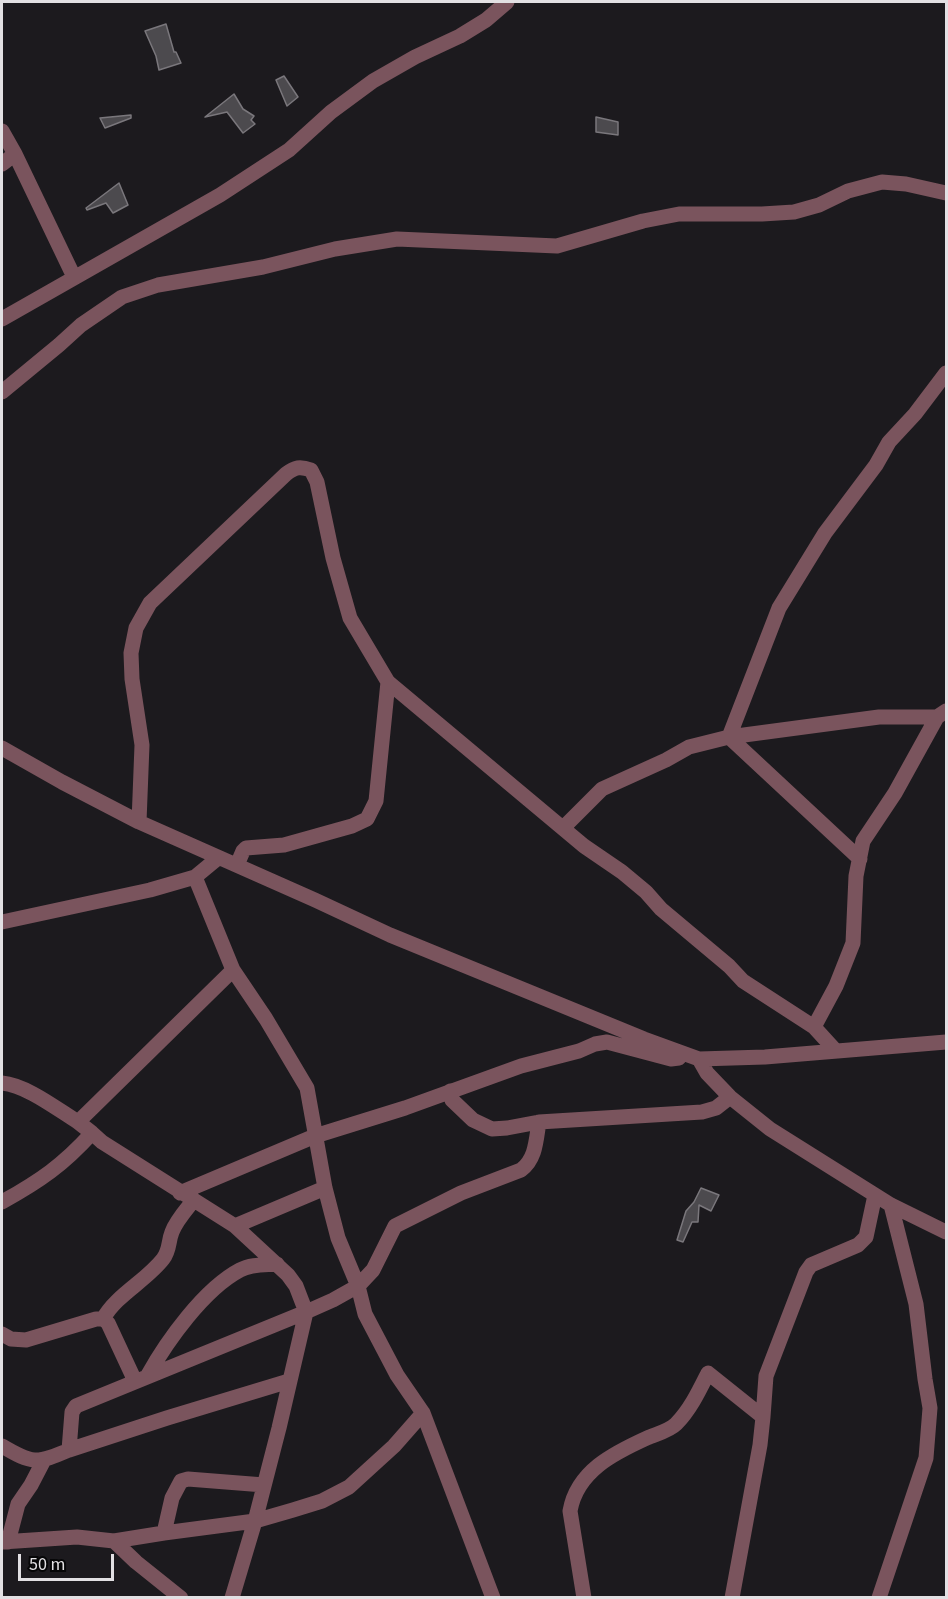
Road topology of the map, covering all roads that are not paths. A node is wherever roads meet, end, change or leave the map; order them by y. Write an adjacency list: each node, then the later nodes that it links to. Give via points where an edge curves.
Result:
1 (507, 2): 6 (street, via 460,36 373,81 265,167)
2 (2, 131): 3 (street)
3 (15, 154): 4 (street); 6 (street)
4 (2, 164)
5 (946, 193): 9 (street, via 882,182 794,212 679,214 643,220 556,246 398,239 158,285 122,297 81,325)
6 (74, 278): 7 (street)
7 (2, 319)
8 (946, 373): 12 (street, via 889,442 825,533 779,608)
9 (2, 392)
10 (388, 682): 14 (street, via 350,618 314,476 302,466 293,468 150,603 136,627 131,652 142,745); 15 (street); 18 (street, via 376,801 367,819 284,845 246,848)
11 (942, 714): 12 (street, via 879,717); 17 (street, via 863,842)
12 (729, 737): 15 (street, via 689,747 602,789); 17 (street)
13 (2, 748): 14 (street)
14 (139, 822): 16 (street)
15 (563, 828): 22 (street, via 622,872 742,981)
16 (218, 858): 18 (street); 19 (street)
17 (860, 859): 22 (street, via 853,943)
18 (237, 865): 25 (street, via 390,935)
19 (195, 877): 20 (street); 21 (street)
20 (2, 922)
21 (233, 970): 29 (street); 32 (street, via 307,1088)
22 (814, 1027): 24 (street)
23 (946, 1042): 24 (street)
24 (835, 1050): 25 (street, via 765,1057)
25 (694, 1058): 27 (street, via 671,1059 607,1042); 28 (street)
26 (2, 1083): 29 (street, via 24,1089)
27 (450, 1091): 30 (street, via 452,1100 473,1120 492,1129); 32 (street)
28 (730, 1097): 30 (street, via 716,1108 702,1112); 34 (street, via 770,1129)
29 (78, 1122): 31 (street)
30 (539, 1122): 41 (street, via 529,1165 436,1204 395,1226 374,1270)
31 (92, 1132): 35 (street); 36 (street, via 66,1161)
32 (315, 1136): 33 (street); 35 (street)
33 (325, 1188): 38 (street); 41 (street, via 338,1238)
34 (875, 1195): 37 (street); 50 (street, via 866,1237 806,1272 766,1376)
35 (187, 1197): 38 (street); 43 (street, via 171,1233 169,1250 142,1281 116,1301)
36 (2, 1202)
37 (891, 1205): 39 (street); 47 (street, via 916,1304)
38 (235, 1226): 40 (street)
39 (946, 1232)
40 (277, 1264): 42 (street, via 296,1286); 45 (street, via 240,1270 214,1289)
41 (358, 1286): 42 (street); 49 (street, via 365,1314 397,1375)
42 (306, 1312): 45 (street); 46 (street)
43 (103, 1319): 44 (street, via 26,1340); 45 (street)
44 (2, 1334)
45 (141, 1378): 52 (street, via 76,1406 72,1412)
46 (289, 1381): 52 (street); 54 (street)
47 (930, 1408): 48 (street); 64 (street, via 926,1458)
48 (946, 1411)
49 (423, 1413): 55 (street, via 394,1446 348,1487 322,1501); 61 (street)
50 (763, 1417): 62 (street, via 708,1373 675,1426 590,1471 577,1488 570,1511); 63 (street)
51 (2, 1446): 53 (street, via 21,1458)
52 (69, 1450): 53 (street)
53 (44, 1460): 58 (street, via 18,1504)
54 (264, 1485): 55 (street); 56 (street, via 181,1481 172,1498)
55 (255, 1521): 56 (street); 60 (street)
56 (164, 1533): 57 (street)
57 (114, 1541): 58 (street, via 77,1538); 59 (street)
58 (4, 1542)
59 (181, 1598)
60 (232, 1598)
61 (493, 1598)
62 (584, 1598)
63 (732, 1598)
64 (879, 1598)

